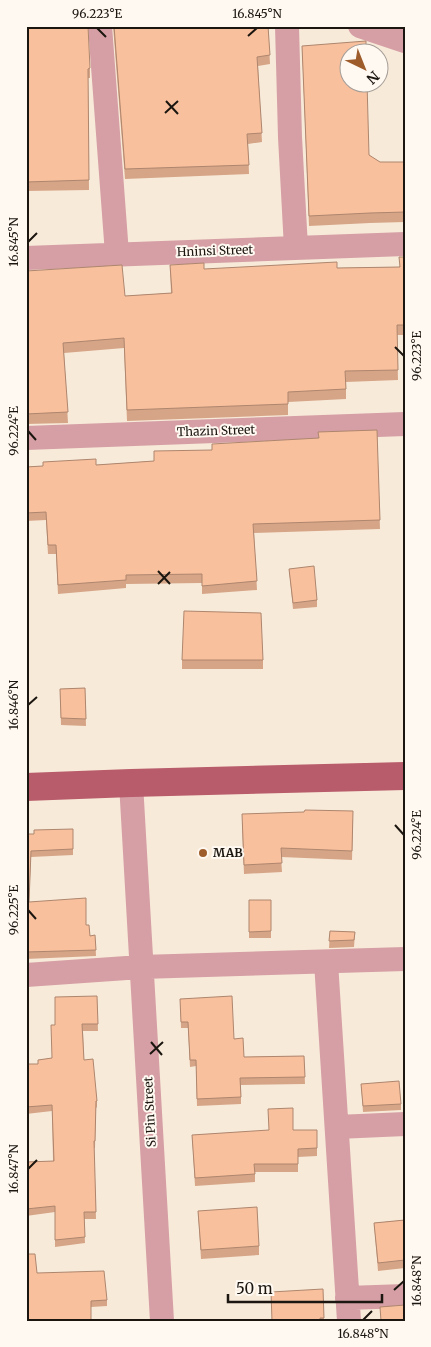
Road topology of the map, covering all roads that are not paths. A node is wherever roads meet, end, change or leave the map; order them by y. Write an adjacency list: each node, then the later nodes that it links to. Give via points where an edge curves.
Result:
1 (100, 26): 7 (street)
2 (287, 26): 6 (street)
3 (360, 26): 4 (street)
4 (405, 41)
5 (405, 244): 6 (street, Hninsi Street)
6 (296, 248): 7 (street, Hninsi Street)
7 (116, 254): 8 (street, Hninsi Street)
8 (26, 258)
9 (405, 424): 10 (street, Thazin Street)
10 (26, 438)
11 (405, 776): 12 (main road)
12 (131, 783): 13 (main road); 16 (street, Si Pin Street)
13 (26, 788)
14 (405, 959): 15 (street)
15 (326, 962): 16 (street); 19 (street)
16 (141, 967): 17 (street); 22 (street, Si Pin Street)
17 (26, 975)
18 (405, 1124): 19 (street)
19 (336, 1126): 21 (street)
20 (405, 1296): 21 (street)
21 (348, 1309)
22 (162, 1321)

